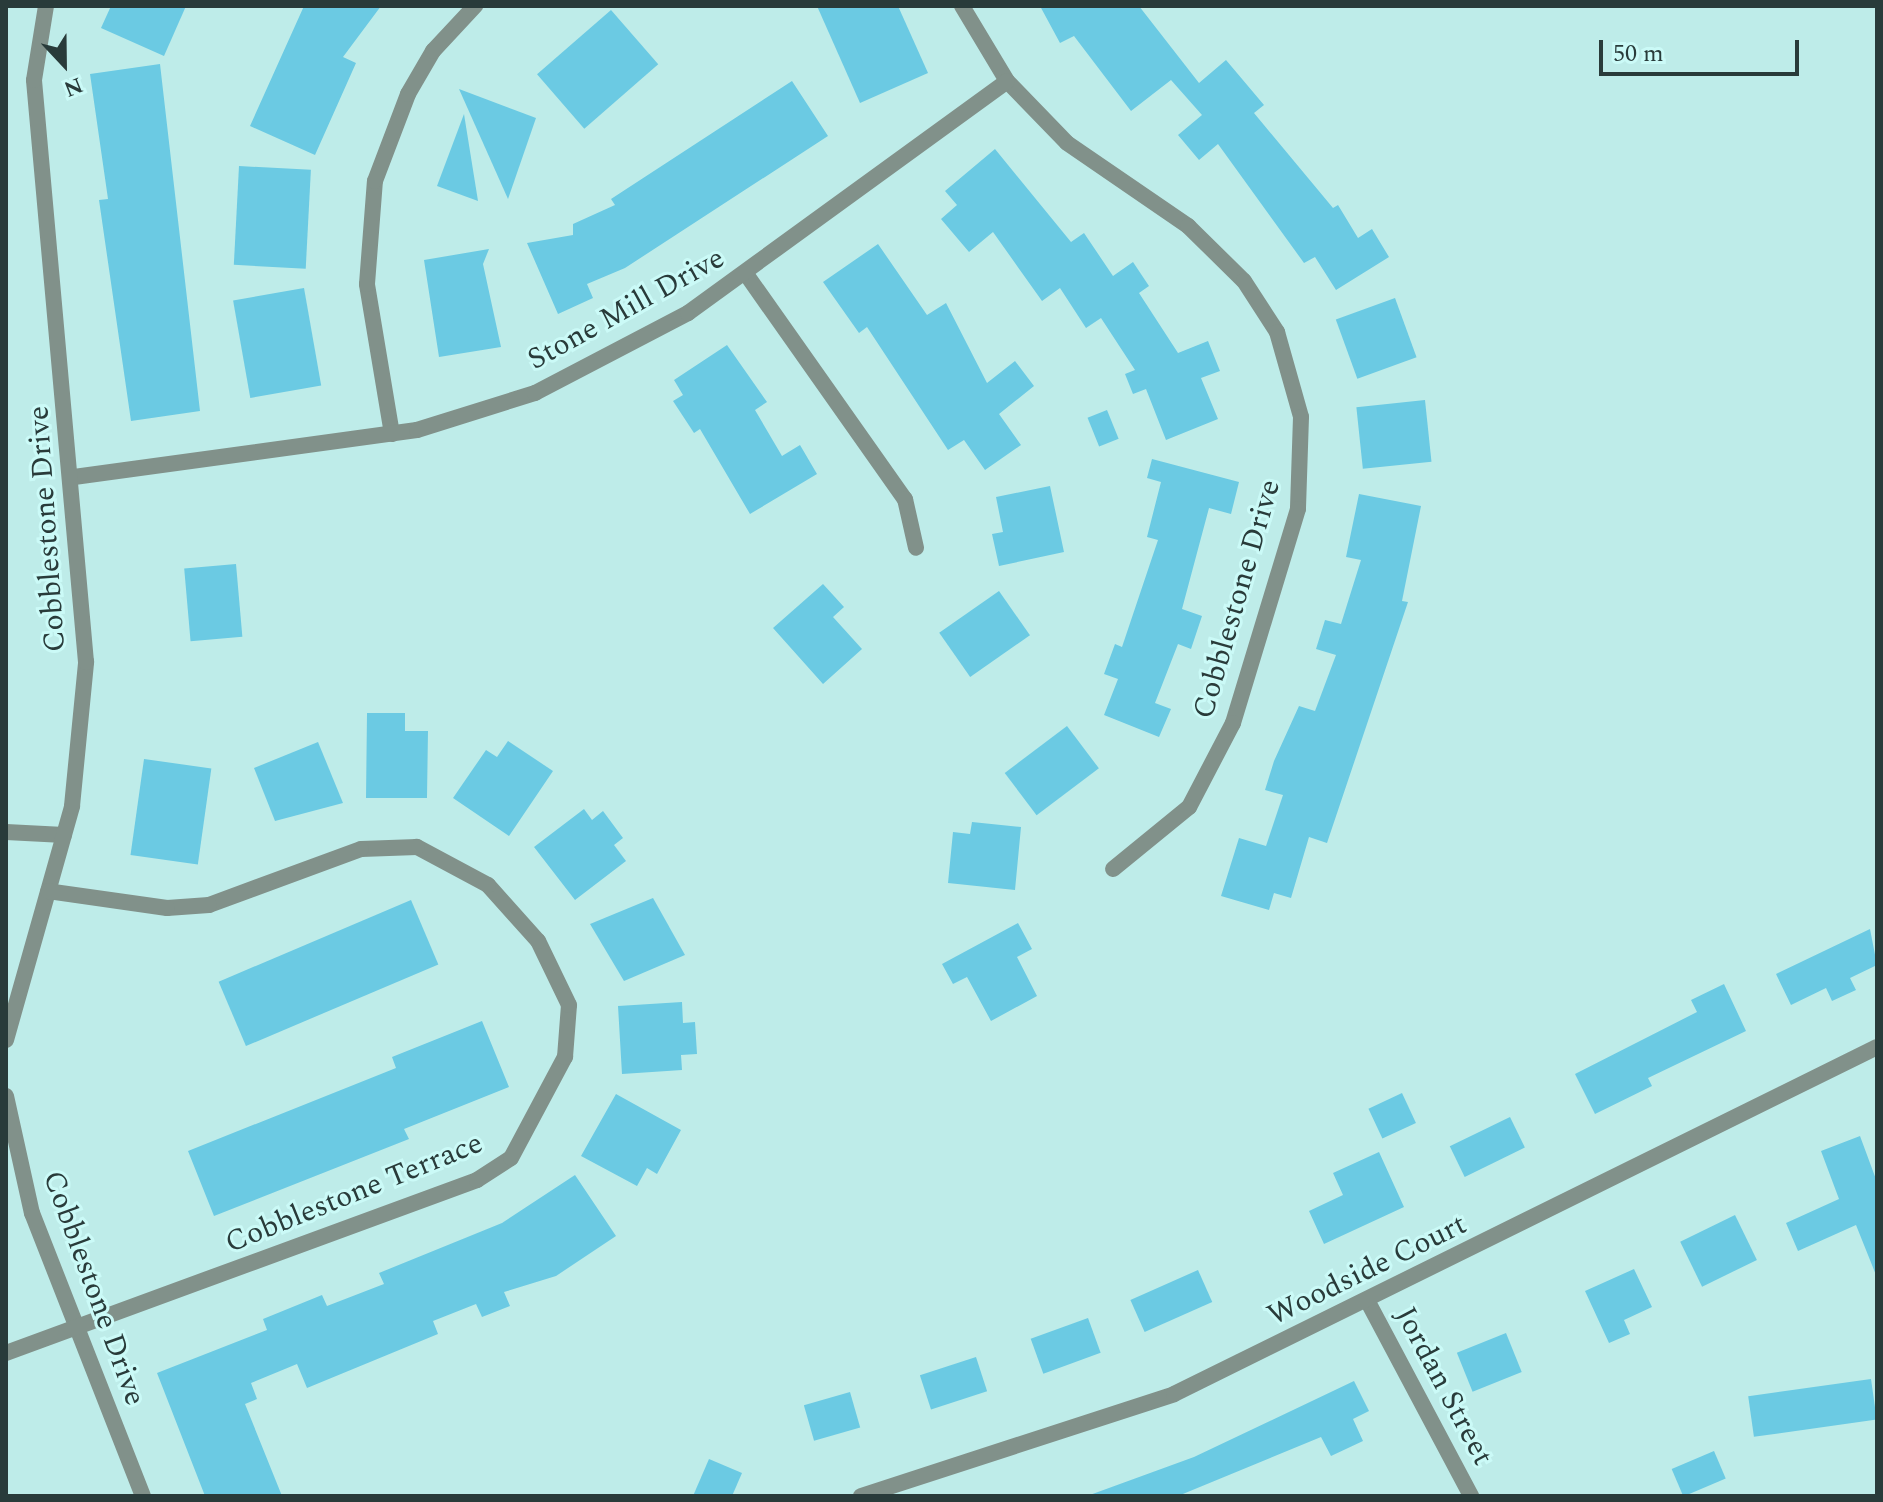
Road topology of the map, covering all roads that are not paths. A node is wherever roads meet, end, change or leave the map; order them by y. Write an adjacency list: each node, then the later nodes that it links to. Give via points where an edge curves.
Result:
1 (46, 6): 7 (street, Cobblestone Drive, via 34,80)
2 (475, 6): 6 (street, via 420,72 375,181 367,284)
3 (962, 6): 4 (street, Cobblestone Drive)
4 (1007, 81): 5 (street, Stone Mill Drive); 11 (street, Cobblestone Drive, via 1067,143 1188,226 1244,281 1277,332 1301,417 1298,509 1233,723 1189,807)
5 (746, 274): 6 (street, Stone Mill Drive, via 535,393); 8 (street, via 905,499)
6 (392, 434): 7 (street, Stone Mill Drive)
7 (74, 477): 10 (street, Cobblestone Drive, via 86,662)
8 (916, 548)
9 (6, 832): 10 (street)
10 (64, 835): 12 (street, Cobblestone Drive)
11 (1113, 869)
12 (48, 891): 13 (street, Cobblestone Drive); 17 (street, Cobblestone Terrace, via 167,908 209,905 361,849 417,847 488,885 538,941 569,1005 552,1092 511,1158 477,1180)
13 (7, 1031)
14 (1877, 1047): 16 (street, Woodside Court)
15 (6, 1096): 17 (street, Cobblestone Drive, via 22,1181)
16 (1368, 1302): 20 (street, Woodside Court, via 1110,1419); 21 (street, Jordan Street)
17 (77, 1331): 18 (street, Cobblestone Terrace); 19 (street, Cobblestone Drive)
18 (6, 1353)
19 (143, 1496)
20 (861, 1496)
21 (1471, 1496)

